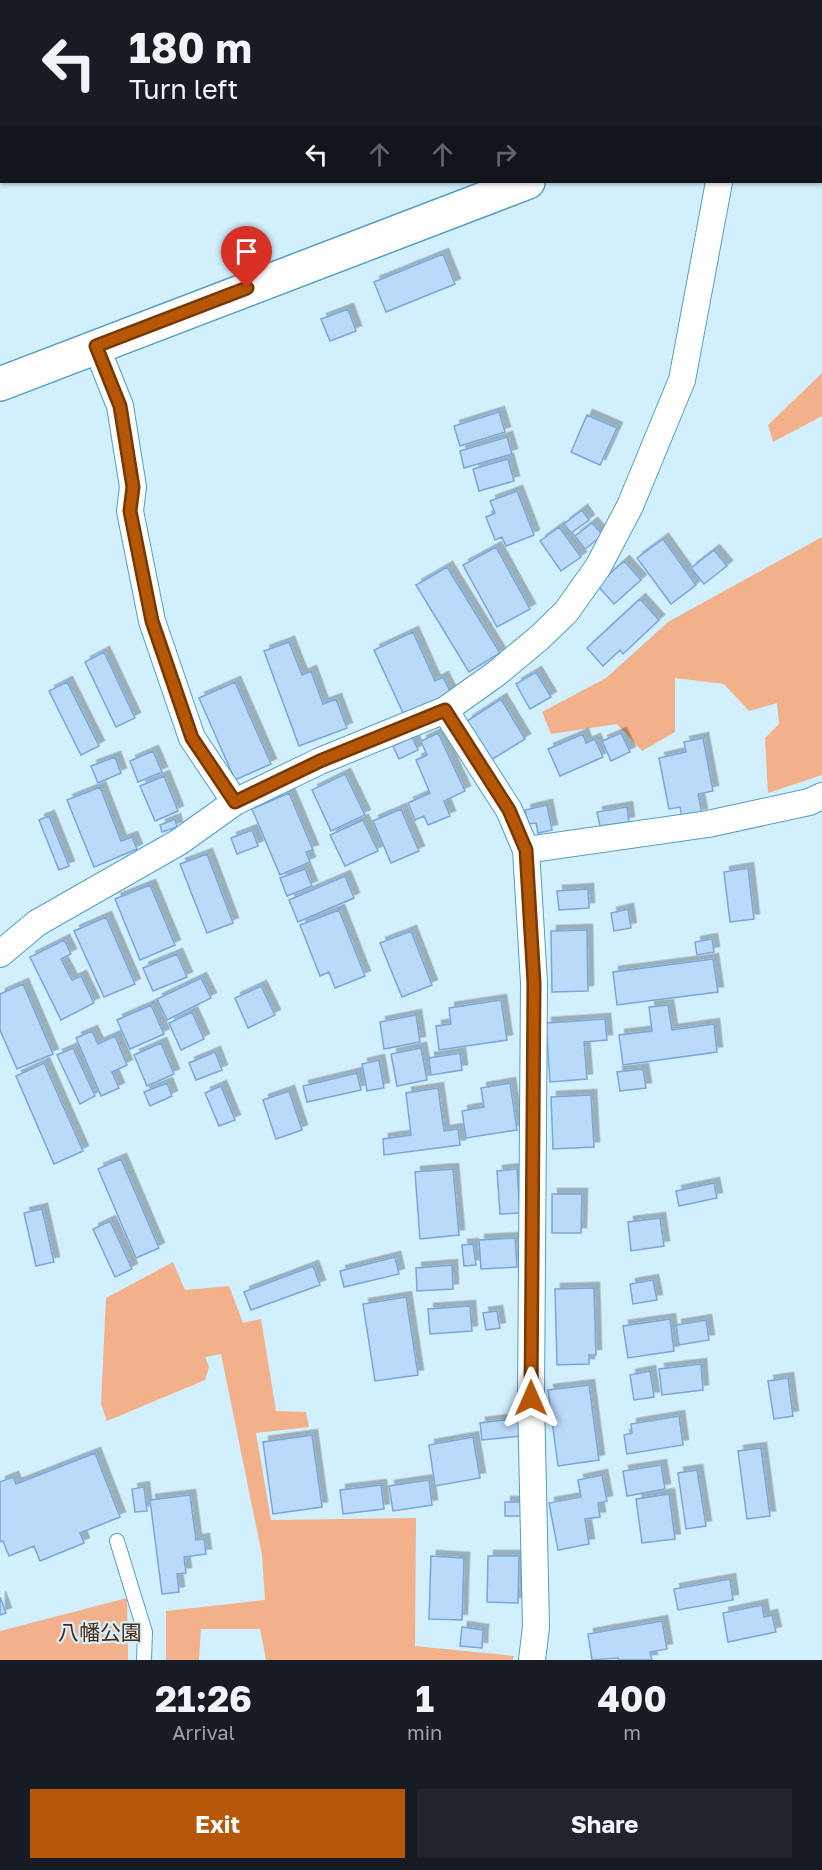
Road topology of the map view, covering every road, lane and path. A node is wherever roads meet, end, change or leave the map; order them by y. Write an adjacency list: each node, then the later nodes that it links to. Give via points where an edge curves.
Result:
1 (525, 183): 3 (street)
2 (719, 183): 5 (street, via 682,380 630,506 598,567 566,612 522,652)
3 (96, 346): 4 (street); 7 (street, via 120,406 133,487 130,511 152,621 192,738)
4 (0, 384)
5 (445, 710): 7 (street, via 320,761); 8 (street, via 509,810)
6 (822, 796): 8 (street, via 708,824)
7 (235, 802): 9 (street, via 179,842 37,923)
8 (526, 850): 12 (street, via 534,983 531,1398 536,1627)
9 (0, 954)
10 (117, 1541): 11 (lane, via 145,1632)
11 (144, 1660)
12 (532, 1660)

